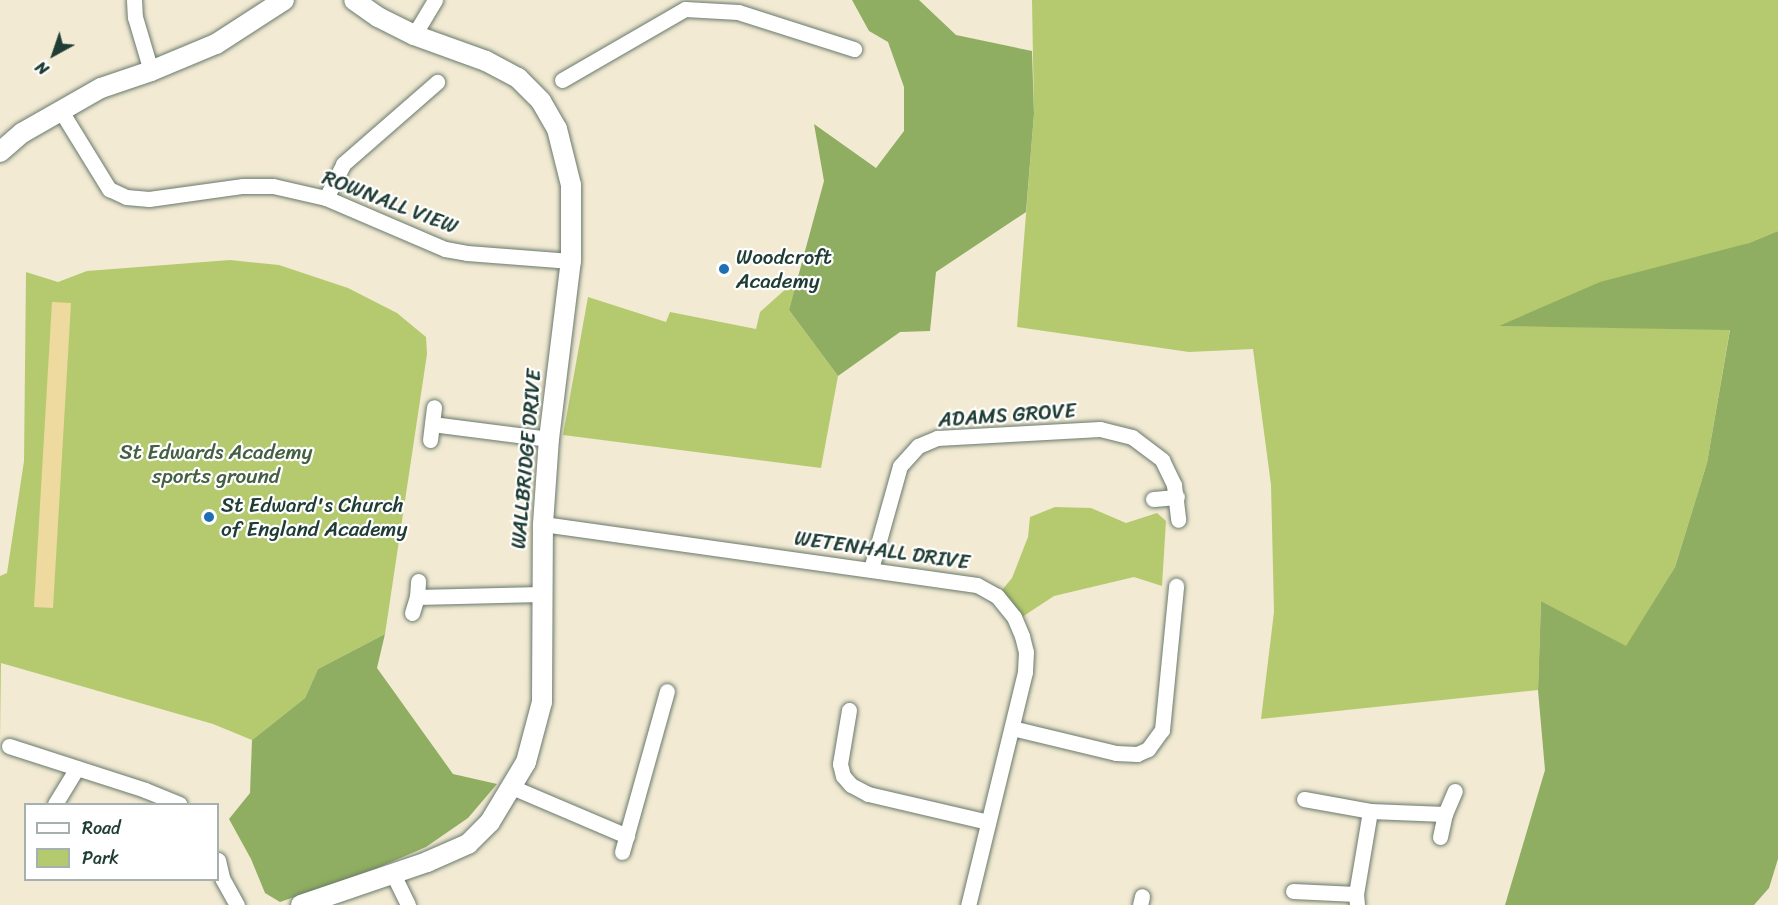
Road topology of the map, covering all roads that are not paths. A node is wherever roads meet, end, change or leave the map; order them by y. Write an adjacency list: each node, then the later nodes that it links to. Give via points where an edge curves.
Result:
1 (134, 0): 8 (street)
2 (284, 0): 8 (street, via 216,44)
3 (354, 0): 6 (street, WALLBRIDGE DRIVE)
4 (435, 0): 6 (street)
5 (683, 5): 7 (street, via 738,12); 9 (street)
6 (414, 35): 14 (street, WALLBRIDGE DRIVE, via 486,61 518,78 541,101 557,129 571,185)
7 (854, 49)
8 (151, 71): 11 (street, via 101,88)
9 (562, 80)
10 (438, 82): 13 (street, via 343,165)
11 (61, 111): 12 (street); 13 (street, ROWNALL VIEW, via 109,189 126,197 149,199 243,186 273,186)
12 (1, 147)
13 (326, 198): 14 (street, ROWNALL VIEW, via 445,249)
14 (571, 261): 17 (street, WALLBRIDGE DRIVE)
15 (434, 407): 16 (street)
16 (432, 424): 17 (street); 18 (street)
17 (549, 439): 22 (street, WALLBRIDGE DRIVE)
18 (430, 440)
19 (1177, 497): 20 (street); 21 (street, ADAMS GROVE); 23 (street, ADAMS GROVE, via 1162,460 1144,444 1117,432 1100,429 937,438 918,446 900,466)
20 (1153, 499)
21 (1178, 520)
22 (543, 524): 23 (street, WETENHALL DRIVE); 26 (street, WALLBRIDGE DRIVE)
23 (871, 569): 31 (street, WETENHALL DRIVE, via 977,585 1005,604 1014,617 1026,652)
24 (418, 581): 27 (street)
25 (1176, 586): 31 (street, via 1162,730 1148,749 1137,754 1116,753)
26 (541, 594): 27 (street); 34 (street, WALLBRIDGE DRIVE, via 542,702 526,762)
27 (417, 597): 28 (street)
28 (412, 613)
29 (667, 691): 42 (street)
30 (849, 710): 41 (street, via 840,764 851,785 868,794)
31 (1012, 728): 41 (street, WETENHALL DRIVE)
32 (9, 746): 33 (street)
33 (77, 768): 37 (street); 38 (street)
34 (512, 787): 42 (street); 46 (street, WALLBRIDGE DRIVE, via 490,822 468,844)
35 (1455, 791): 40 (street)
36 (1304, 799): 39 (street)
37 (56, 803)
38 (177, 803)
39 (1370, 811): 40 (street); 48 (street)
40 (1445, 814): 43 (street)
41 (988, 822): 52 (street, WETENHALL DRIVE)
42 (627, 836): 44 (street)
43 (1440, 837)
44 (622, 852)
45 (219, 864): 49 (street)
46 (393, 874): 50 (street, WALLBRIDGE DRIVE); 51 (street)
47 (1293, 891): 48 (street)
48 (1357, 900)
49 (237, 905)
50 (301, 905)
51 (408, 905)
52 (968, 905)

